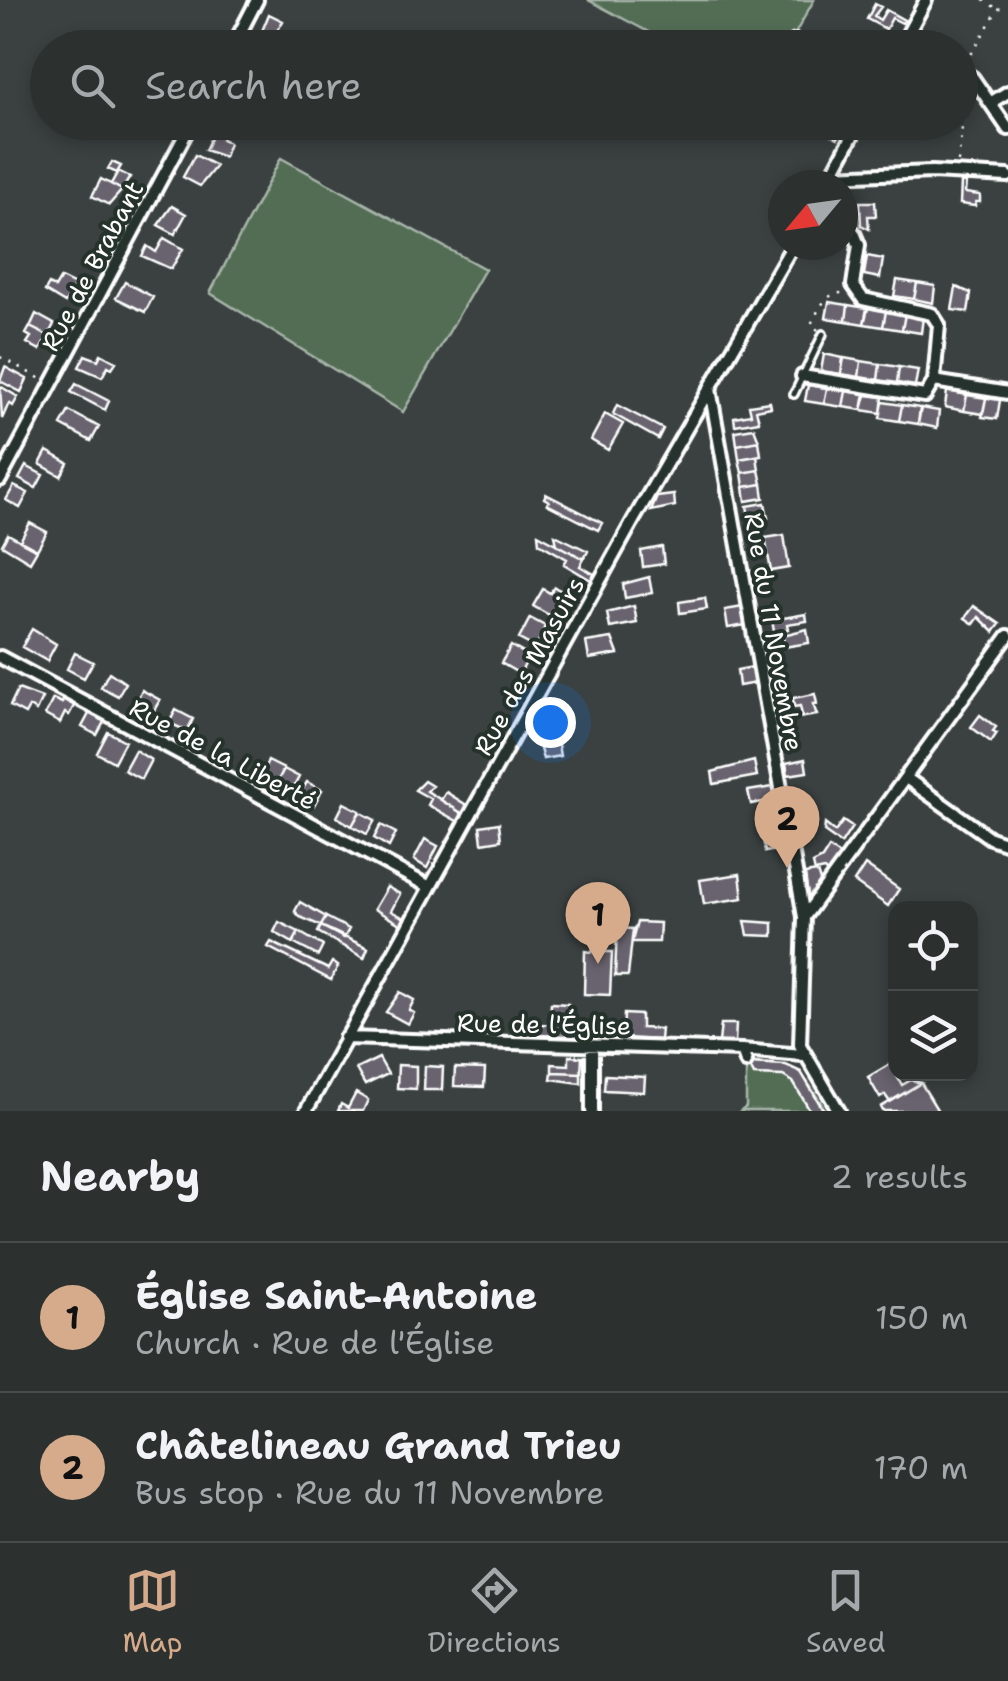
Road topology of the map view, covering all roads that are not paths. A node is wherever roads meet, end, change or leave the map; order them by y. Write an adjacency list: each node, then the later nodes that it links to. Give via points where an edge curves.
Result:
1 (258, 0): 3 (street)
2 (926, 0): 4 (street)
3 (242, 30)
4 (910, 30)
5 (978, 85): 7 (street)
6 (1008, 92): 7 (street)
7 (990, 103): 8 (street)
8 (1006, 121)
9 (182, 140): 22 (street, Rue de Brabant)
10 (850, 140): 11 (street)
11 (834, 170)
12 (1008, 176): 13 (street)
13 (858, 179)
14 (785, 260): 19 (street, Rue des Masuirs)
15 (857, 260): 18 (street, via 853,286 863,299 932,314 940,325)
16 (823, 334): 17 (lane)
17 (802, 376): 18 (street, via 925,396); 21 (lane)
18 (934, 381): 20 (street)
19 (710, 388): 27 (street, Rue des Masuirs); 28 (street, Rue du 11 Novembre)
20 (1008, 393)
21 (794, 394)
22 (0, 480)
23 (1008, 636): 25 (street)
24 (0, 657): 27 (street, Rue de la Liberté)
25 (906, 778): 26 (street); 28 (street)
26 (1008, 844)
27 (428, 886): 29 (street, Rue des Masuirs)
28 (804, 917): 32 (street, Rue du 11 Novembre)
29 (346, 1038): 30 (street, Rue de l'Église); 34 (street, Rue des Masuirs)
30 (592, 1048): 31 (street, Rue de l'Église); 35 (street)
31 (742, 1050): 32 (street, Rue de l'Église); 33 (street)
32 (803, 1056): 36 (street)
33 (746, 1062)
34 (306, 1111)
35 (592, 1111)
36 (839, 1111)

